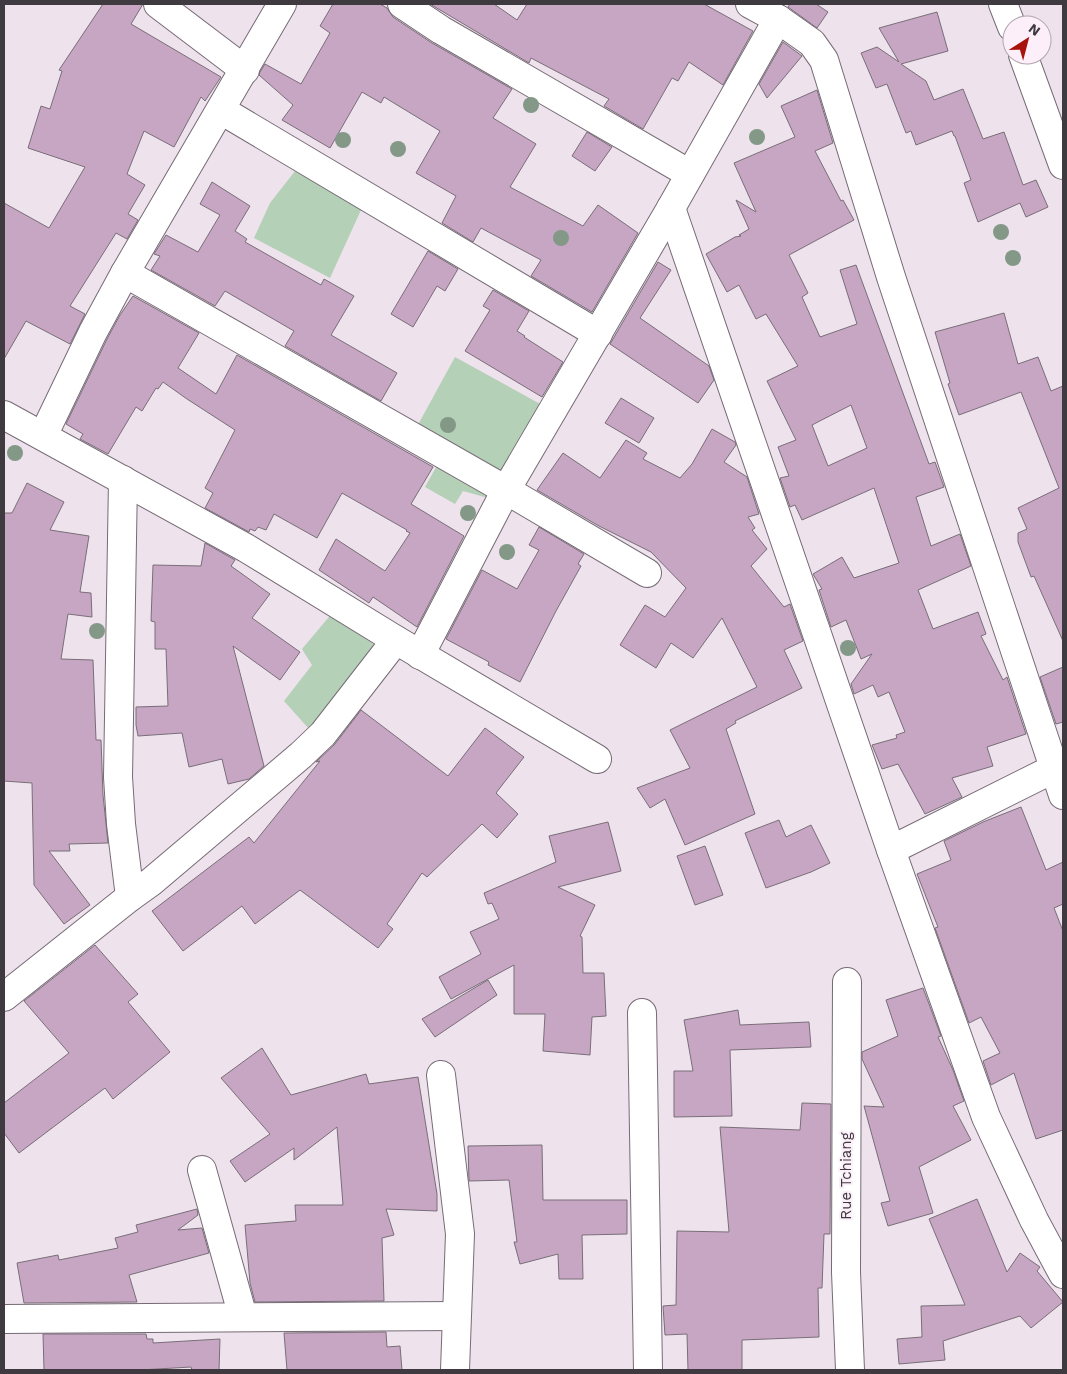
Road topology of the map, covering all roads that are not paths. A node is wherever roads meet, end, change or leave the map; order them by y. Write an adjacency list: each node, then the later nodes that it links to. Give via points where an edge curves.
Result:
1 (158, 4): 7 (street)
2 (282, 4): 7 (street)
3 (402, 4): 10 (street, via 441,30)
4 (750, 4): 5 (street)
5 (778, 19): 10 (street); 22 (street, via 812,43 824,60 891,277)
6 (1026, 65): 9 (street)
7 (245, 70): 8 (street)
8 (221, 110): 12 (street); 13 (street)
9 (1063, 165)
10 (690, 174): 11 (street)
11 (671, 208): 13 (street); 24 (street)
12 (125, 273): 15 (street); 17 (street)
13 (598, 334): 17 (street)
14 (4, 415): 15 (street)
15 (44, 436): 16 (street)
16 (123, 480): 19 (street, via 246,548); 25 (street, via 118,777)
17 (506, 490): 18 (street); 20 (street)
18 (647, 573)
19 (396, 640): 20 (street); 25 (street, via 323,734 243,805)
20 (420, 655): 21 (street)
21 (597, 759)
22 (1059, 766): 23 (street); 24 (street)
23 (1063, 795)
24 (891, 850): 31 (street, via 986,1117)
25 (130, 897): 27 (street)
26 (847, 982): 37 (street, Rue Tchiang, via 846,1272)
27 (4, 997)
28 (642, 1012): 36 (street)
29 (441, 1076): 32 (street, via 460,1234)
30 (202, 1170): 33 (street)
31 (1063, 1274)
32 (456, 1316): 33 (street); 35 (street)
33 (243, 1317): 34 (street)
34 (4, 1319)
35 (455, 1370)
36 (648, 1370)
37 (850, 1370)

